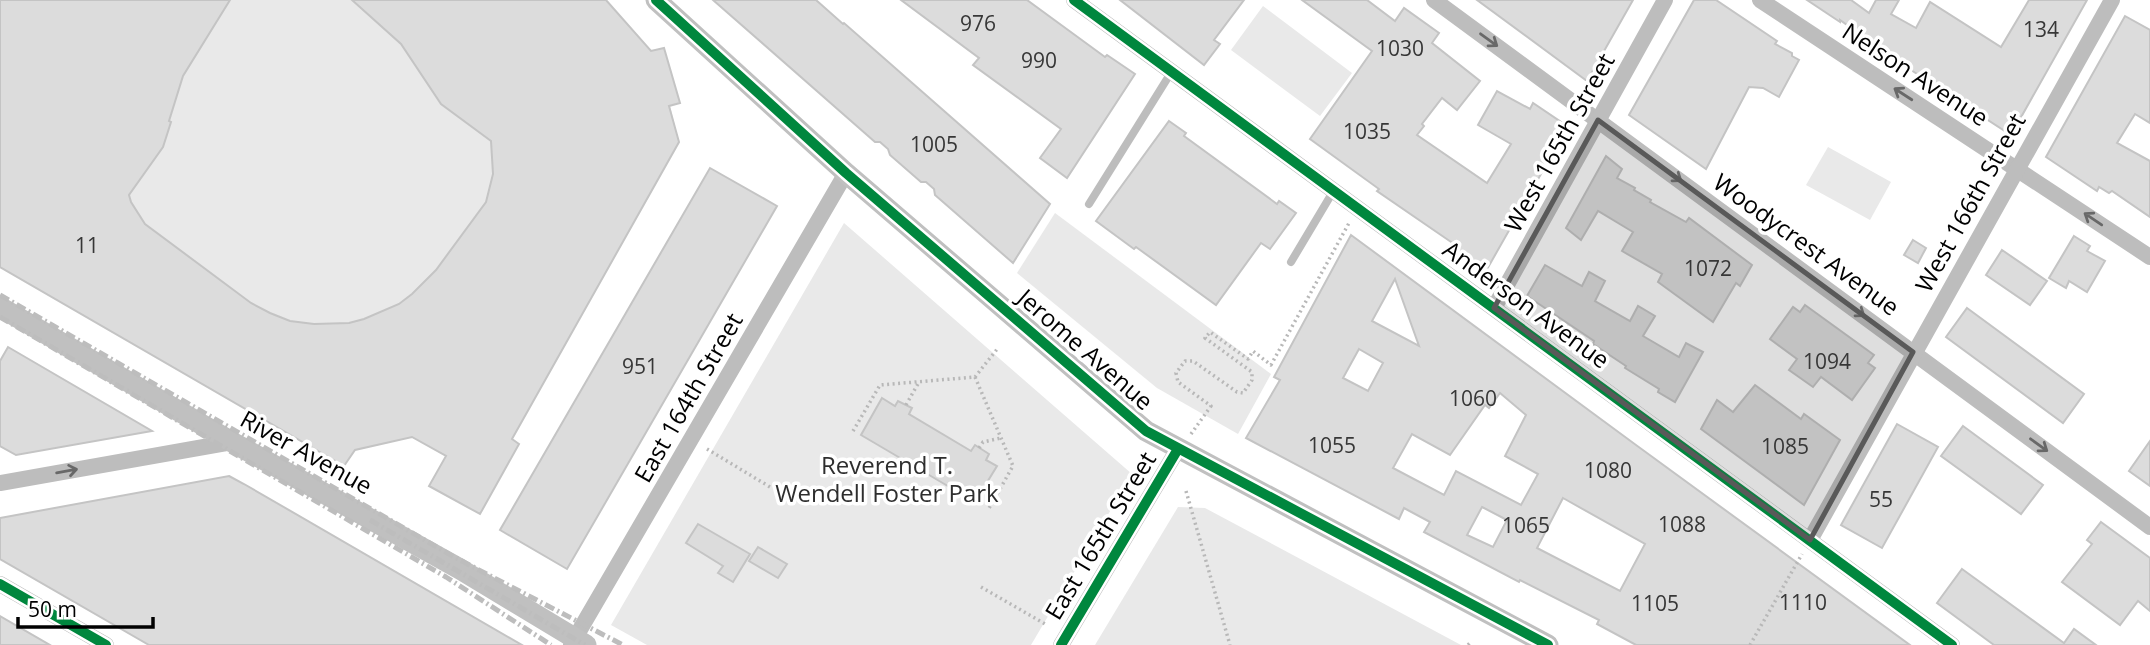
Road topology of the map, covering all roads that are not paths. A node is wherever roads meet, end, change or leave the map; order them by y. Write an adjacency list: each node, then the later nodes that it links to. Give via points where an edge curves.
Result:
1 (656, 0): 10 (main road, Jerome Avenue)
2 (1434, 0): 8 (street, Woodycrest Avenue, one-way to 8)
3 (1665, 0): 8 (street, West 165th Street)
4 (1760, 0): 9 (street, Nelson Avenue, one-way to 4)
5 (2112, 0): 9 (street, West 166th Street)
6 (1079, 1): 7 (street, Anderson Avenue)
7 (1171, 71): 11 (street, Anderson Avenue); 12 (lane)
8 (1598, 120): 16 (street, West 165th Street); 17 (street, Woodycrest Avenue, one-way to 17)
9 (2016, 168): 13 (street, Nelson Avenue, one-way to 9); 17 (street, West 166th Street)
10 (846, 173): 19 (main road, Jerome Avenue, via 1146,431); 24 (street, East 164th Street)
11 (1334, 190): 14 (lane); 16 (street, Anderson Avenue)
12 (1089, 204)
13 (2150, 257)
14 (1291, 262)
15 (0, 307): 18 (main road, River Avenue)
16 (1494, 307): 22 (street, Anderson Avenue)
17 (1913, 352): 21 (street, Woodycrest Avenue, one-way to 21); 22 (street, West 166th Street)
18 (232, 442): 20 (street, one-way to 18); 24 (main road, River Avenue, via 460,569)
19 (1178, 449): 26 (street, East 165th Street); 27 (main road, Jerome Avenue)
20 (0, 483)
21 (2150, 527)
22 (1810, 540): 28 (street, Anderson Avenue)
23 (0, 584): 25 (street)
24 (577, 643)
25 (106, 645)
26 (1061, 645)
27 (1548, 645)
28 (1952, 645)

